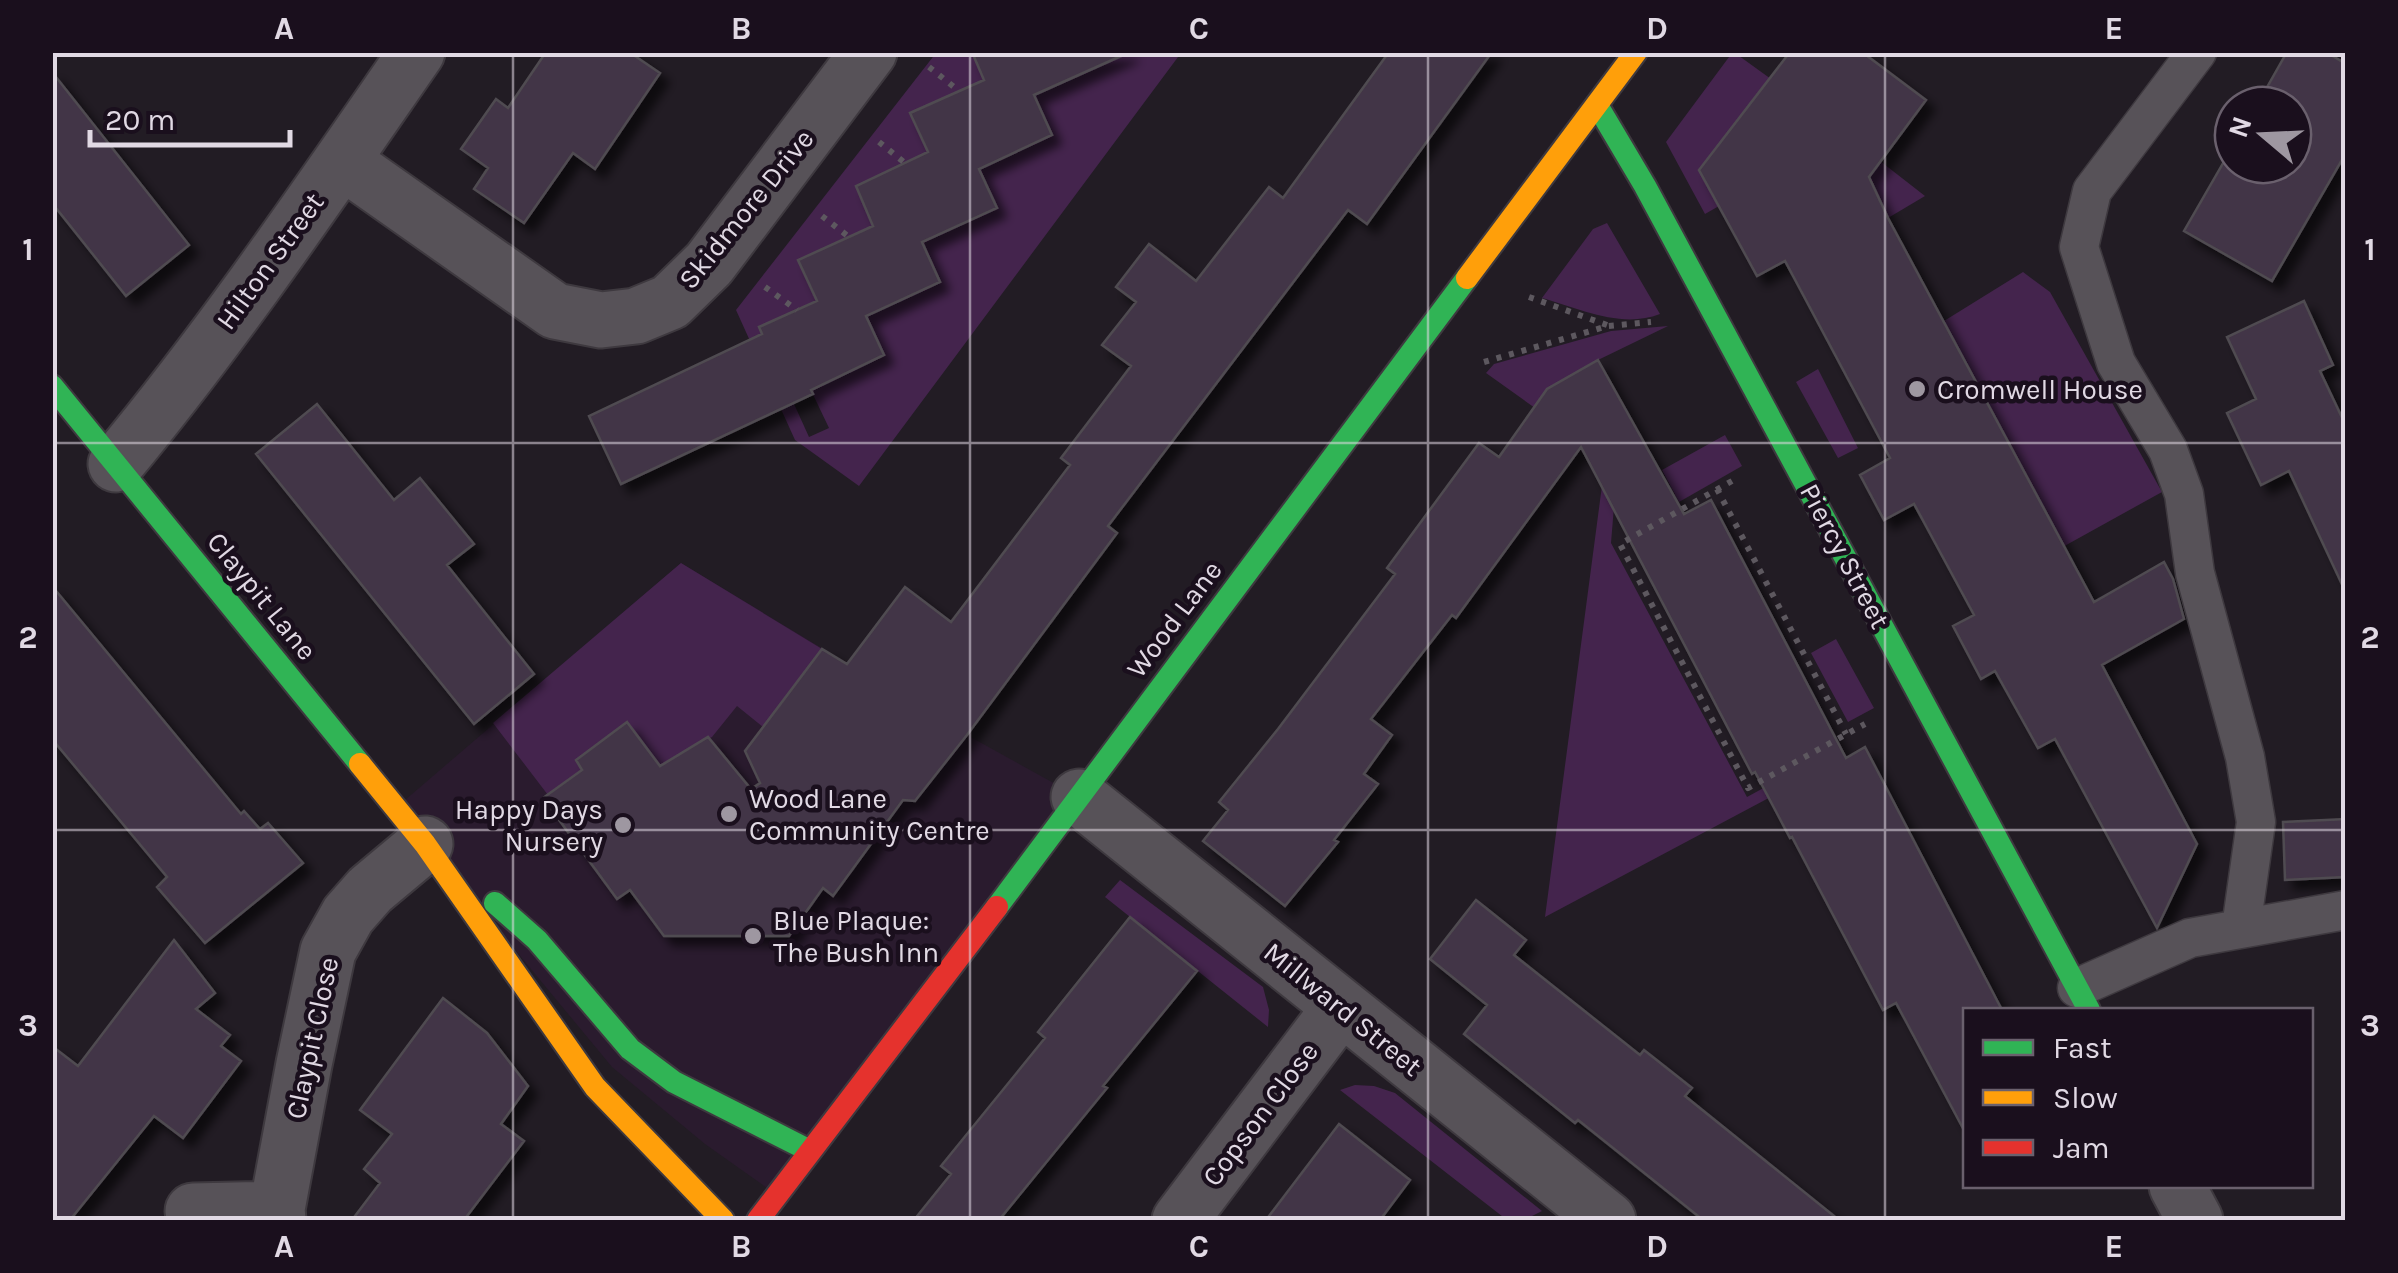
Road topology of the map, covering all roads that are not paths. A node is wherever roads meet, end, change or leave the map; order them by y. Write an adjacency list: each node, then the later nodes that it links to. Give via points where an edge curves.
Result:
1 (416, 52): 6 (street, Hilton Street)
2 (869, 52): 6 (street, Skidmore Drive, via 709,264 670,302 636,316 601,320 554,311)
3 (1636, 52): 5 (street, Wood Lane)
4 (2197, 52): 12 (lane, via 2092,191 2079,247 2116,364 2168,450 2184,494 2195,574 2256,822)
5 (1596, 105): 9 (street, Wood Lane); 13 (street, Piercy Street, via 1646,186)
6 (342, 161): 8 (street, Hilton Street)
7 (52, 386): 8 (street, Claypit Lane)
8 (116, 464): 10 (street, Claypit Lane)
9 (1078, 797): 14 (street, Millward Street); 15 (street, Wood Lane)
10 (425, 844): 15 (street, Claypit Lane, via 537,940 630,1048 674,1082); 18 (street, Claypit Close, via 370,890 328,950); 19 (street, Claypit Lane, via 595,1087)
11 (2346, 910): 12 (lane)
12 (2240, 928): 13 (lane, via 2190,938)
13 (2083, 999)
14 (1341, 1007): 21 (street, Copson Close); 22 (street, Millward Street)
15 (810, 1151): 20 (street, Wood Lane)
16 (2178, 1188): 23 (street)
17 (192, 1211): 18 (street, Claypit Close)
18 (278, 1215)
19 (723, 1220)
20 (758, 1220)
21 (1180, 1220)
22 (1608, 1220)
23 (2195, 1220)

